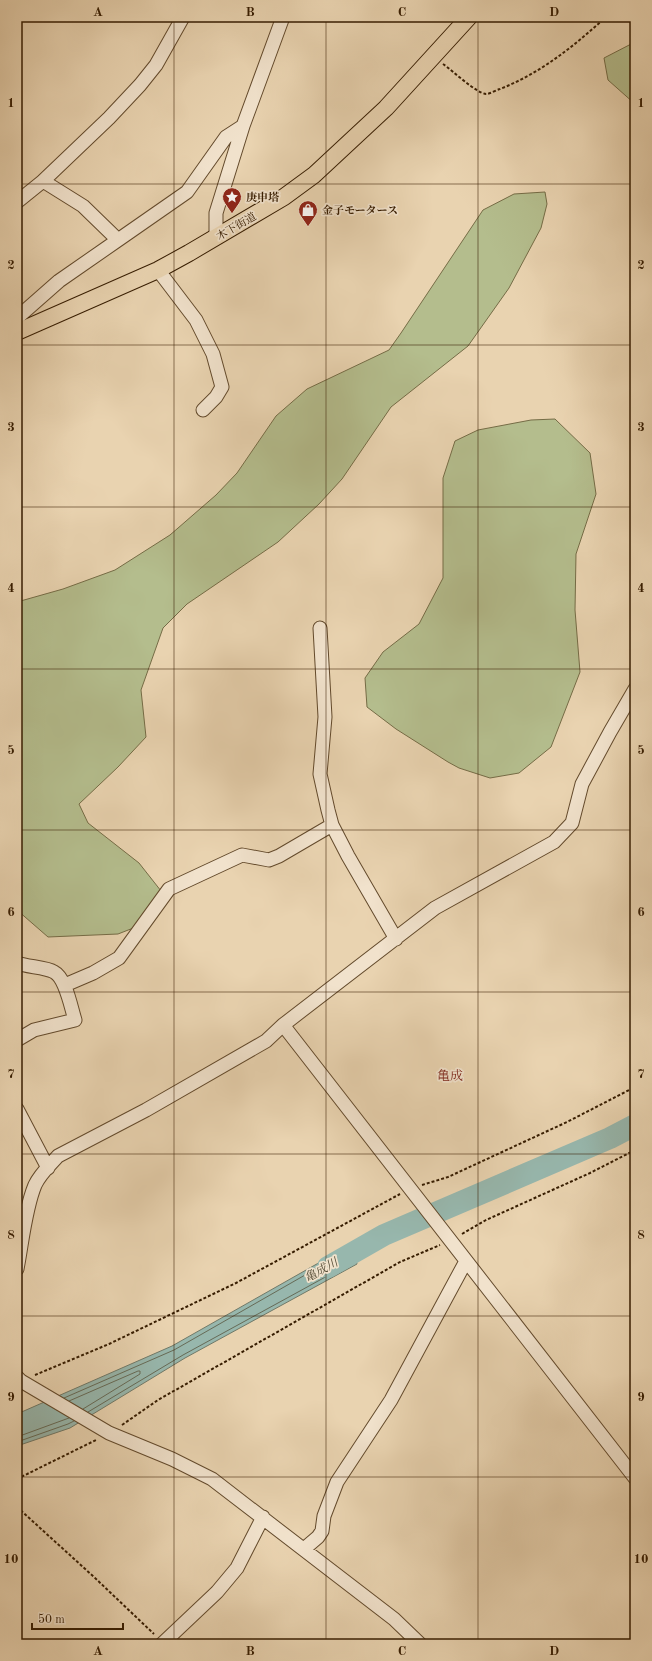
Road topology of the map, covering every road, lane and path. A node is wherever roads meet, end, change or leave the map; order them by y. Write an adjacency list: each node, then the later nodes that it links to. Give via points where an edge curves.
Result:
1 (183, 17): 7 (street, via 156,65 140,85)
2 (283, 17): 6 (street)
3 (469, 17): 5 (main road, 木下街道)
4 (606, 17): 5 (path, via 566,51 520,81 487,94 476,91)
5 (433, 57): 9 (main road, 木下街道, via 386,108 314,175 284,197)
6 (243, 126): 9 (street, via 216,213); 10 (street, via 226,137 187,192)
7 (43, 181): 8 (street); 10 (street, via 83,206)
8 (17, 202)
9 (216, 238): 11 (main road, 木下街道)
10 (118, 240): 12 (street, via 59,281)
11 (158, 270): 13 (main road, 木下街道); 14 (street, via 196,320 213,354 222,387)
12 (17, 318)
13 (17, 332)
14 (203, 410)
15 (320, 628): 17 (street, via 325,717 320,774)
16 (635, 689): 18 (street, via 582,784 572,823 554,842 435,908)
17 (332, 825): 18 (street); 20 (street, via 269,860 242,855 169,889 119,958)
18 (396, 939): 21 (street)
19 (17, 963): 20 (street, via 54,972)
20 (65, 985): 22 (street, via 75,1020 34,1030)
21 (283, 1025): 26 (street, via 266,1041 146,1110 58,1156); 27 (street)
22 (17, 1040)
23 (635, 1086): 27 (path, via 567,1122 448,1177)
24 (17, 1109): 26 (street)
25 (635, 1150): 28 (path, via 486,1220)
26 (48, 1168): 30 (street, via 36,1185 26,1217)
27 (410, 1189): 28 (street); 31 (path, via 236,1283)
28 (451, 1240): 29 (street); 32 (path, via 400,1262 158,1400)
29 (466, 1261): 33 (street); 37 (street, via 391,1400 337,1482 324,1516 322,1531)
30 (17, 1269)
31 (23, 1382): 32 (street)
32 (109, 1433): 34 (path); 36 (street, via 212,1479)
33 (635, 1478)
34 (17, 1479)
35 (17, 1507): 38 (path)
36 (263, 1517): 37 (street); 38 (street, via 237,1568 217,1592)
37 (304, 1549): 39 (street, via 394,1619)
38 (163, 1643)
39 (420, 1644)

